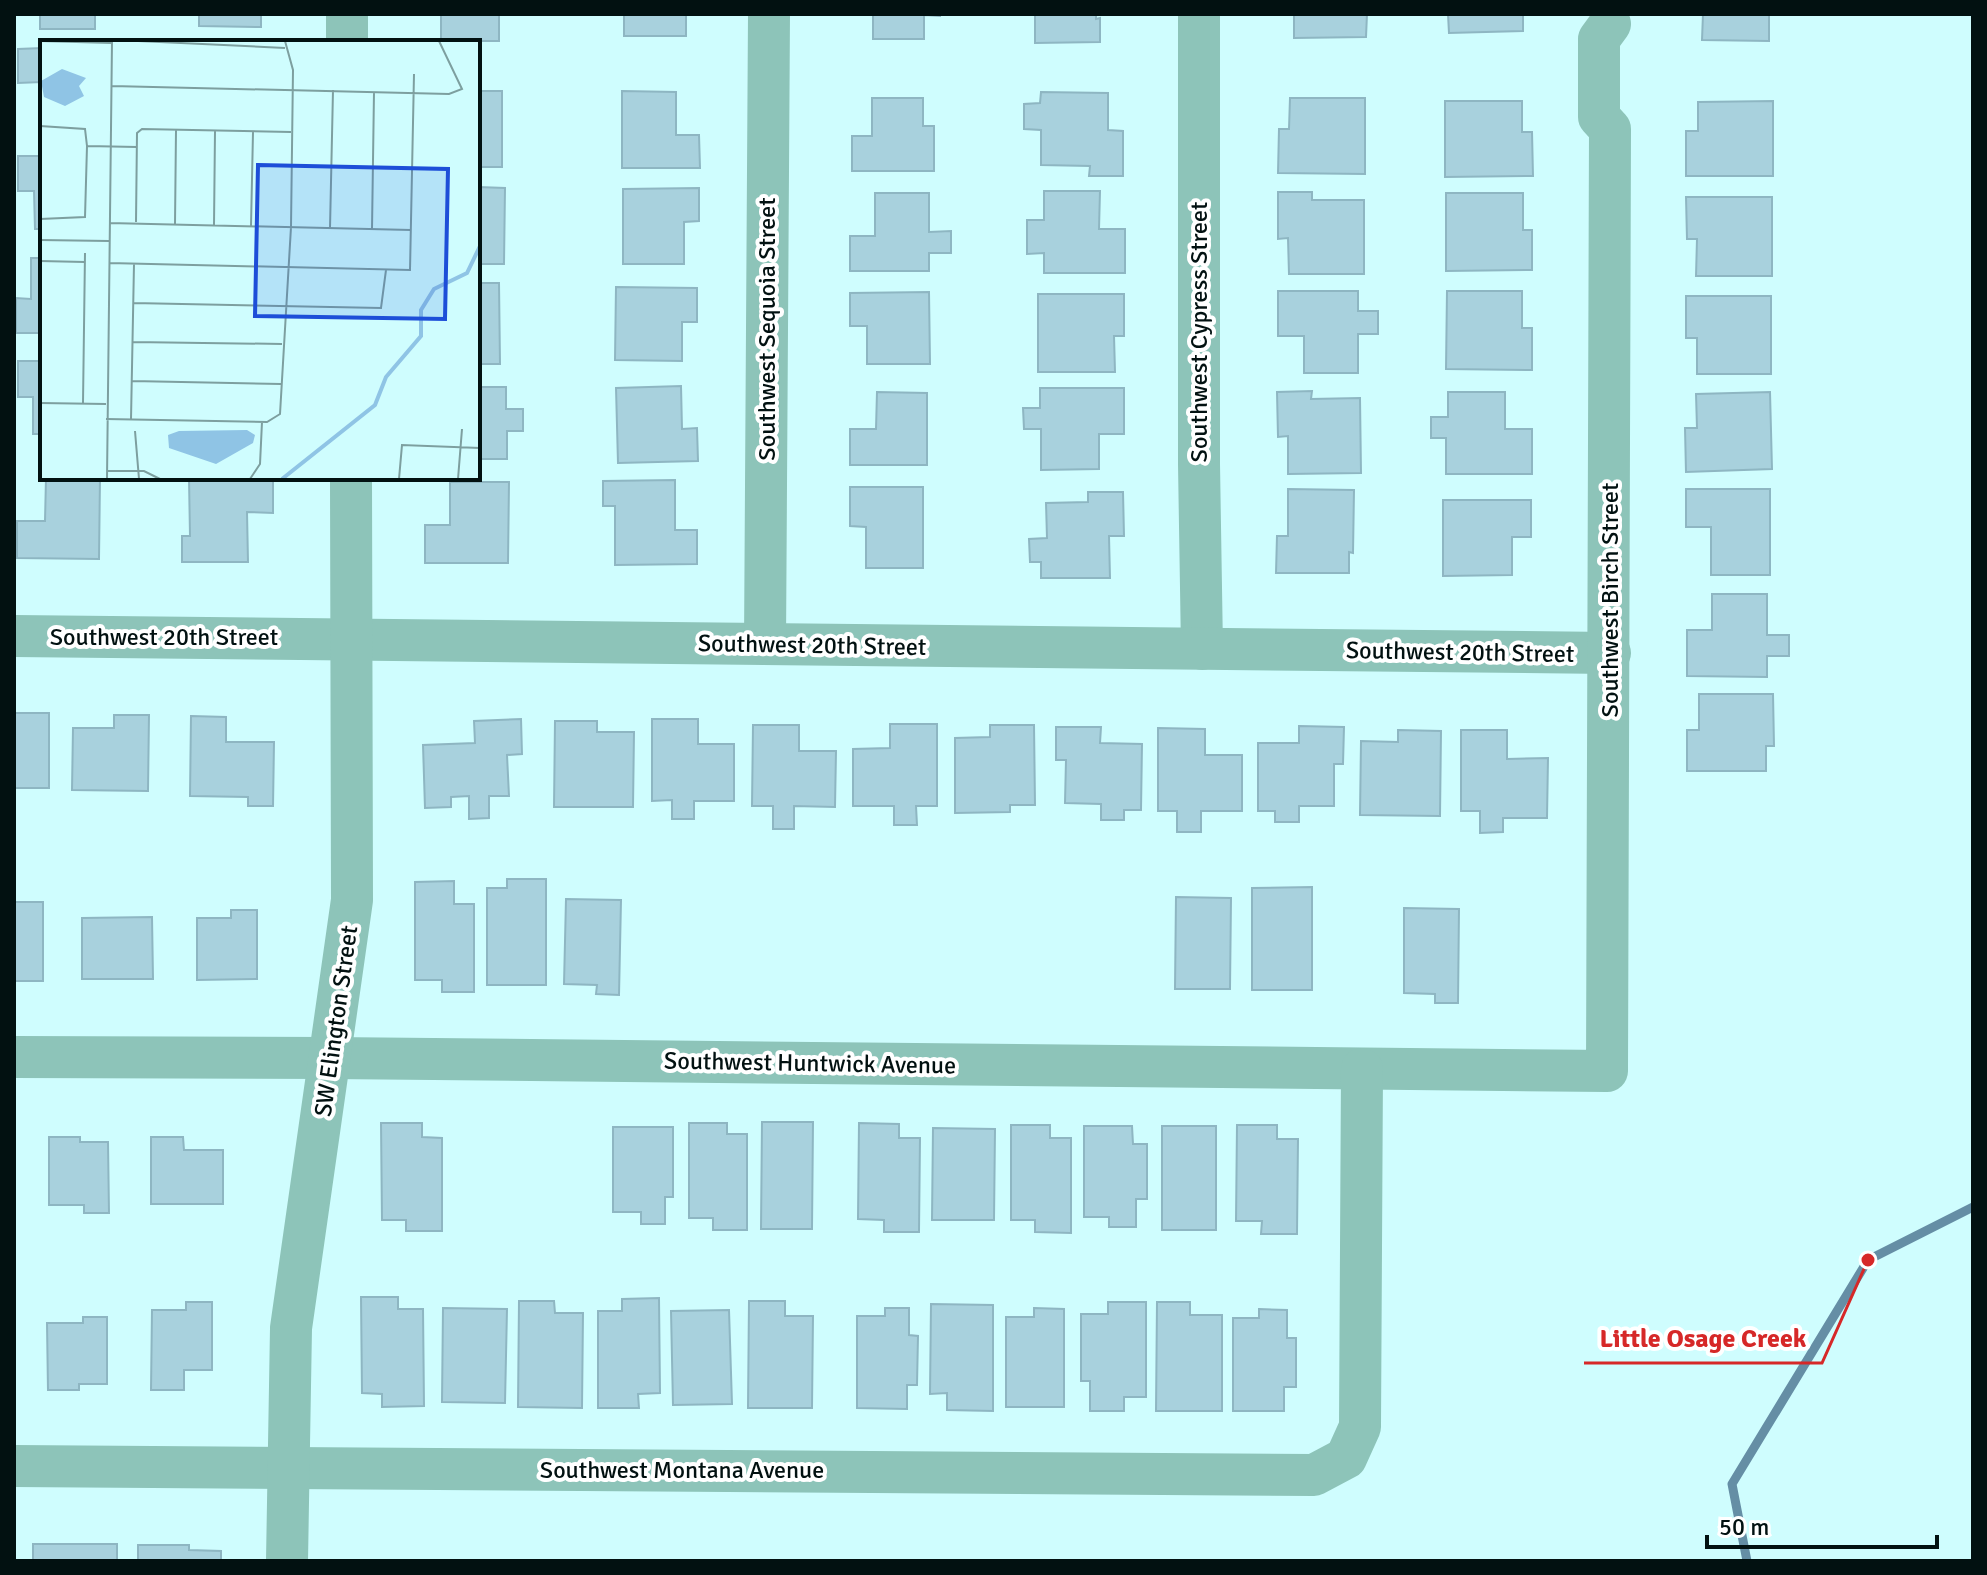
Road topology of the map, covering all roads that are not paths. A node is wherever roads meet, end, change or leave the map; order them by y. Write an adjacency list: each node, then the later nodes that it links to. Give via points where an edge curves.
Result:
1 (347, 14): 5 (street)
2 (769, 14): 9 (street, Southwest Sequoia Street)
3 (1199, 14): 10 (street, Southwest Cypress Street)
4 (1610, 19): 11 (street, Southwest Birch Street, via 1622,40 1622,117 1610,129)
5 (347, 40)
6 (351, 480): 8 (street, SW Elington Street)
7 (14, 636): 8 (street, Southwest 20th Street)
8 (353, 638): 9 (street, Southwest 20th Street); 13 (street, SW Elington Street, via 352,900)
9 (765, 644): 10 (street, Southwest 20th Street)
10 (1202, 649): 11 (street, Southwest 20th Street)
11 (1610, 653): 15 (street, Southwest Birch Street)
12 (14, 1057): 13 (street, Southwest Huntwick Avenue)
13 (331, 1058): 14 (street, Southwest Huntwick Avenue); 17 (street, SW Elington Street, via 291,1328)
14 (1362, 1069): 15 (street, Southwest Huntwick Avenue); 17 (street, Southwest Montana Avenue, via 1360,1427 1346,1458 1314,1475)
15 (1607, 1071)
16 (14, 1466): 17 (street, Southwest Montana Avenue)
17 (287, 1466): 18 (street, SW Elington Street)
18 (287, 1561)

